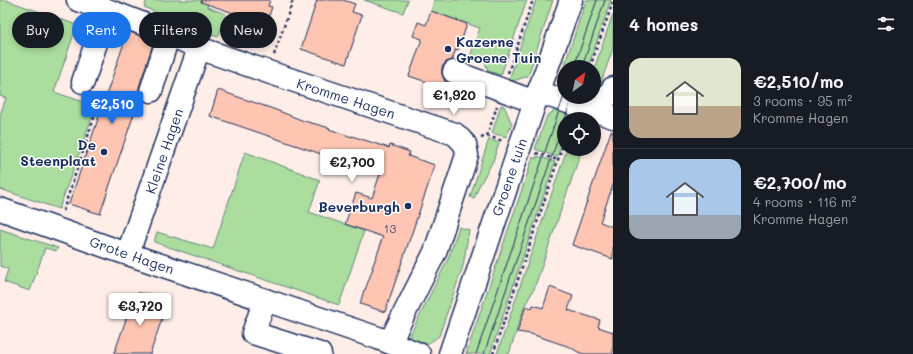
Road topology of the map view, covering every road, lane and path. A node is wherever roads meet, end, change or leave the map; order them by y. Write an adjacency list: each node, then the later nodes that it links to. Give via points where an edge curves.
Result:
1 (78, 0): 5 (street, Kromme Hagen)
2 (293, 0): 10 (path)
3 (571, 0): 15 (street, Groene tuin)
4 (613, 2): 9 (path)
5 (114, 8): 6 (street, Kromme Hagen); 12 (street)
6 (139, 20)
7 (165, 48): 14 (street)
8 (199, 48): 10 (street, Kromme Hagen); 20 (street, Kleine Hagen)
9 (592, 60)
10 (268, 72): 22 (street, Kromme Hagen, via 455,134 465,144 467,155 435,252)
11 (454, 72): 15 (street)
12 (83, 82): 19 (path, via 99,103)
13 (613, 88): 16 (street)
14 (151, 91)
15 (536, 97): 16 (street); 25 (street, Groene tuin)
16 (605, 114)
17 (559, 156): 26 (path)
18 (0, 209): 19 (street, Grote Hagen)
19 (57, 229): 20 (street, Grote Hagen)
20 (128, 253): 21 (street, Grote Hagen)
21 (265, 300): 22 (street, Grote Hagen); 23 (street, via 253,333)
22 (380, 345): 24 (street, Grote Hagen)
23 (320, 354)
24 (419, 354)
25 (450, 354)
26 (493, 354)

